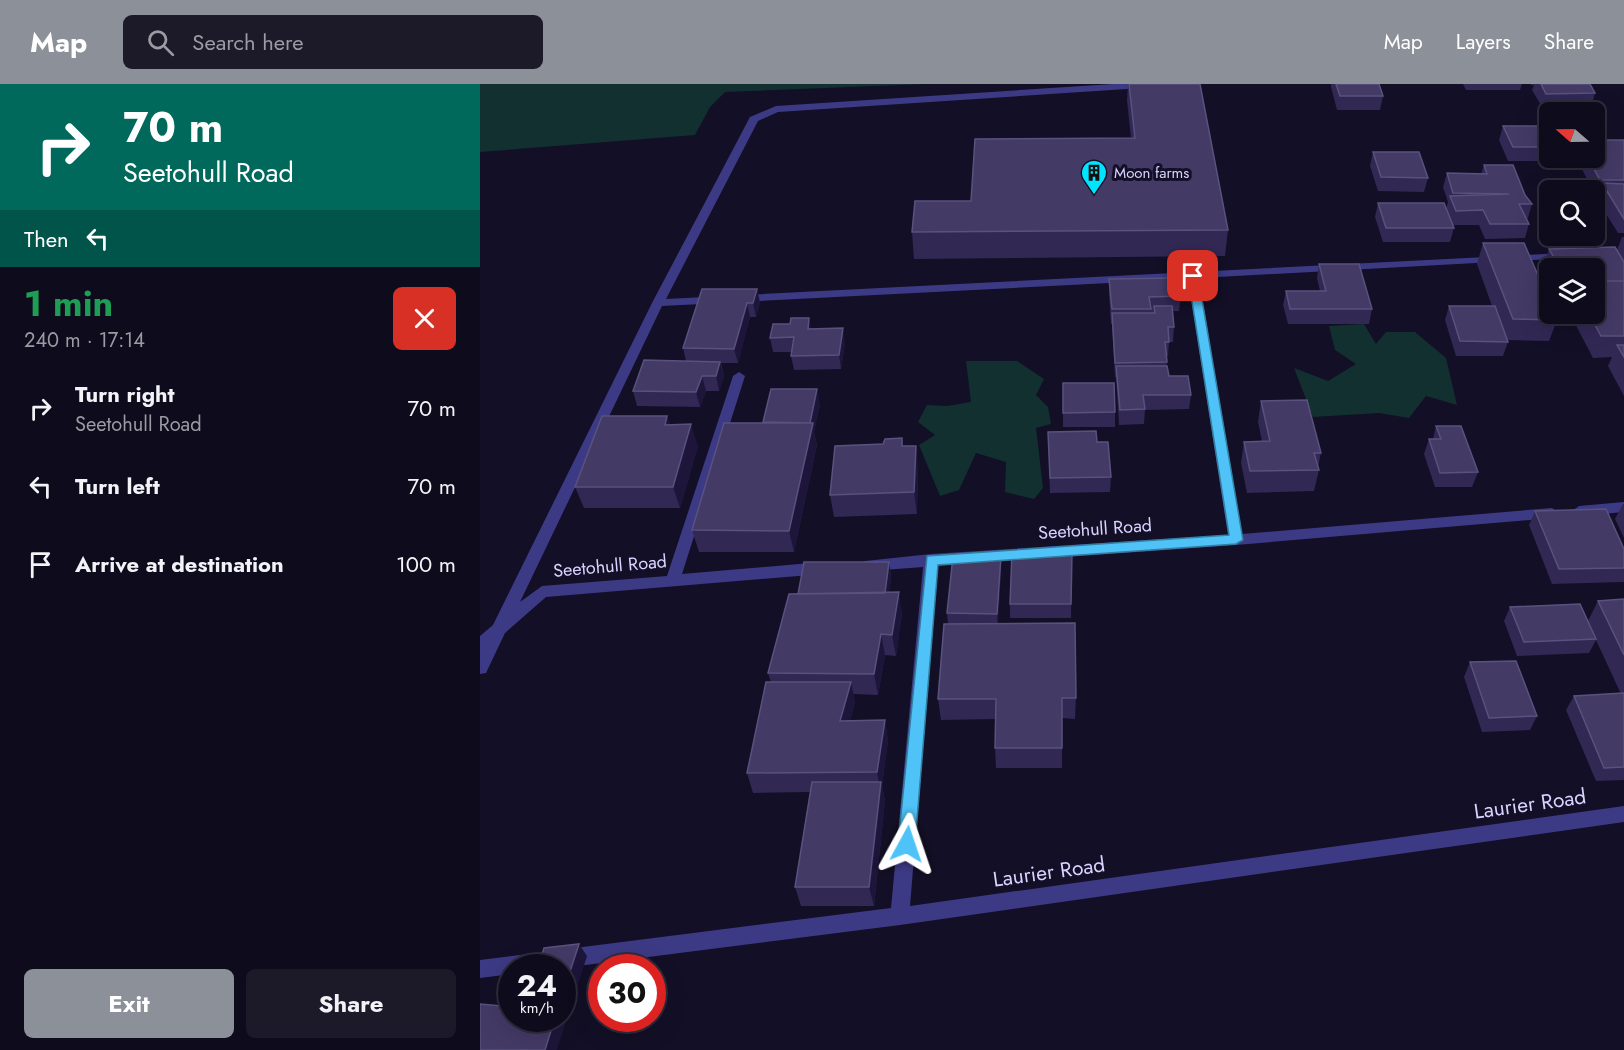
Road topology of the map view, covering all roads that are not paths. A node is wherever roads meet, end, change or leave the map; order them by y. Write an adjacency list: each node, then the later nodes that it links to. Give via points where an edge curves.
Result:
1 (1157, 84): 4 (street, via 776,109 765,113 747,130)
2 (1578, 255): 3 (street)
3 (1193, 276): 4 (street); 7 (street)
4 (658, 303): 10 (street)
5 (739, 376): 9 (street)
6 (1624, 507): 7 (street, Seetohull Road)
7 (1236, 540): 8 (street, Seetohull Road)
8 (931, 560): 9 (street, Seetohull Road); 14 (street)
9 (674, 580): 10 (street, Seetohull Road, via 542,592)
10 (500, 628): 11 (street, Seetohull Road); 12 (street)
11 (480, 645)
12 (480, 668)
13 (1624, 814): 14 (street, Laurier Road)
14 (900, 916): 15 (street, Laurier Road)
15 (480, 969)

